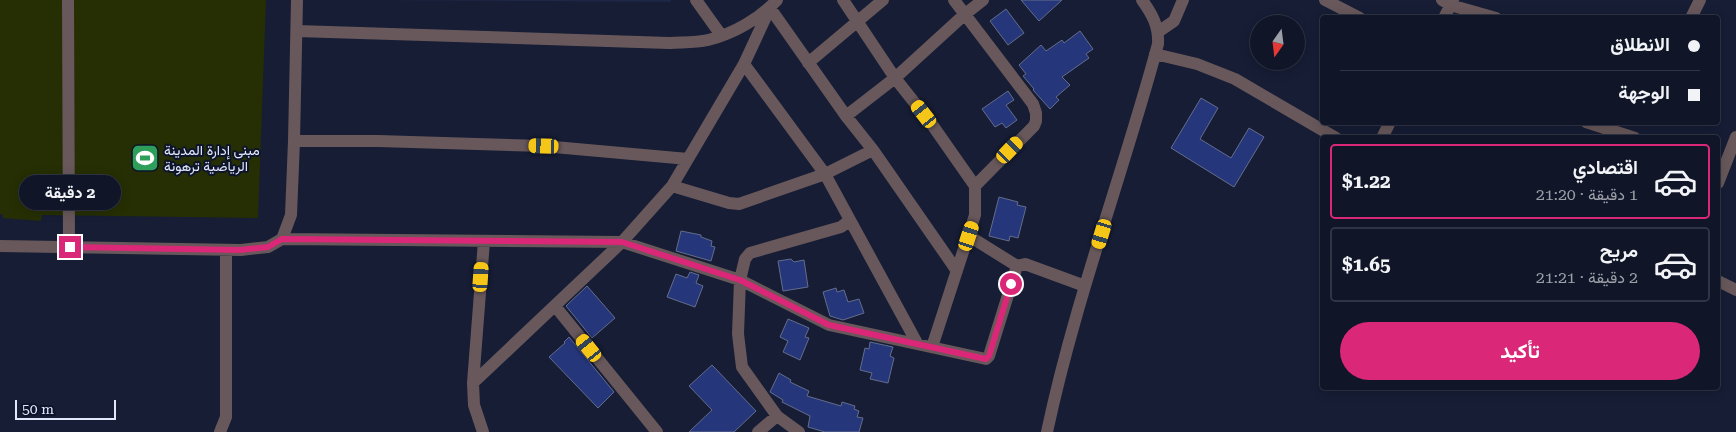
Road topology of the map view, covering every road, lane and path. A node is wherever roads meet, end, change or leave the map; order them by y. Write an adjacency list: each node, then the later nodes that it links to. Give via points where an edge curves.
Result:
1 (68, 0): 46 (street)
2 (297, 0): 20 (street)
3 (696, 0): 22 (street)
4 (843, 0): 19 (street)
5 (883, 0): 19 (street)
6 (954, 0): 14 (street)
7 (983, 0): 14 (street)
8 (1142, 0): 21 (street)
9 (1183, 0): 21 (street, via 1174,21)
10 (1325, 0): 15 (street)
11 (1700, 0): 18 (street)
12 (1448, 2): 16 (street); 17 (street)
13 (774, 4): 22 (street, via 737,30); 24 (street); 25 (street)
14 (964, 15): 26 (street); 39 (street, via 1014,77 1036,112 1034,126)
15 (1354, 15)
16 (1445, 15)
17 (1487, 15)
18 (1692, 15)
19 (857, 23): 24 (street); 26 (street)
20 (297, 31): 22 (street, via 669,43 707,40); 32 (street)
21 (1158, 32): 23 (street)
22 (721, 35)
23 (1155, 54): 29 (street, via 1197,64 1235,80); 52 (street)
24 (808, 63): 27 (street)
25 (744, 64): 34 (street); 36 (street)
26 (895, 78): 27 (street); 39 (street)
27 (846, 116): 33 (street)
28 (1595, 125): 30 (street)
29 (1331, 135)
30 (1626, 135)
31 (1736, 137): 35 (street)
32 (294, 142): 34 (street, via 544,146); 42 (street, via 291,215)
33 (873, 150): 36 (street); 49 (street)
34 (688, 159): 38 (street)
35 (1726, 165): 37 (street)
36 (825, 174): 38 (street, via 739,204); 40 (street)
37 (1720, 178)
38 (672, 186): 44 (street)
39 (975, 186): 41 (street, via 975,215)
40 (850, 220): 50 (street, via 841,227 750,253 745,259); 55 (street)
41 (969, 236): 48 (street); 49 (street)
42 (282, 239): 43 (street); 47 (street, via 268,247)
43 (484, 241): 44 (street); 57 (street)
44 (622, 242): 50 (street); 54 (street)
45 (0, 246): 46 (street)
46 (70, 247): 47 (street)
47 (226, 250): 59 (street, via 226,417)
48 (1017, 266): 52 (street, via 1025,264); 56 (street, via 988,358)
49 (957, 272): 56 (street)
50 (740, 280): 55 (street, via 829,325); 58 (street, via 738,334 742,368)
51 (1720, 282): 53 (street)
52 (1086, 286): 64 (street, via 1064,357)
53 (1736, 290)
54 (555, 306): 57 (street); 61 (street)
55 (917, 343): 56 (street)
56 (932, 346)
57 (473, 383): 60 (street, via 474,405)
58 (778, 416): 62 (street); 63 (street)
59 (220, 432)
60 (483, 432)
61 (656, 432)
62 (758, 432)
63 (799, 432)
64 (1047, 432)

